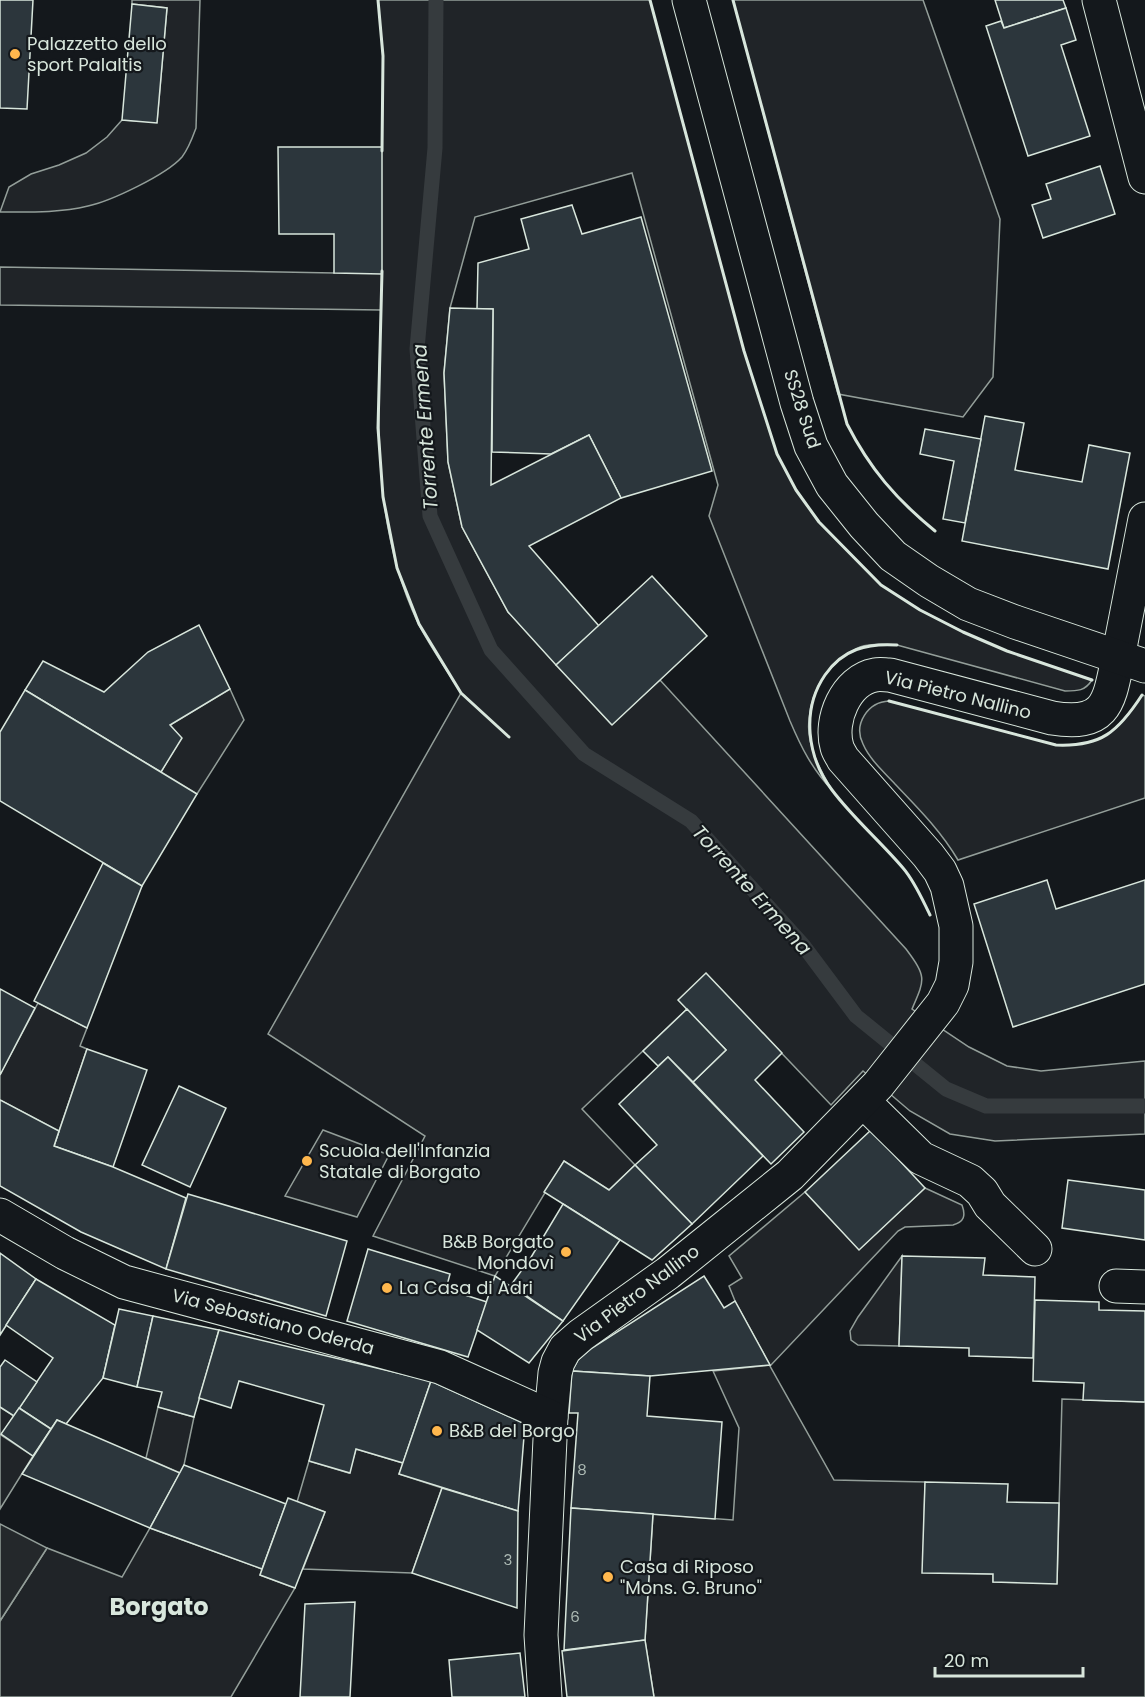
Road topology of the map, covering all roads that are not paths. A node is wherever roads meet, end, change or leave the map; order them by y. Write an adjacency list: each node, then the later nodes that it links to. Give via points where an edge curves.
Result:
1 (689, 0): 5 (street, SS28 Sud, via 797,403 811,446 832,485 893,556 929,581 968,604)
2 (1099, 0): 3 (street)
3 (1145, 177)
4 (1145, 519): 5 (street)
5 (1132, 662): 6 (street, Via Pietro Nallino, via 1104,707 1081,719 1052,718 890,675 875,675 858,682 846,695 836,729 843,759 940,871 956,926 956,962 952,985 943,1003)
6 (871, 1093): 8 (street, via 921,1158 978,1187 990,1205); 9 (street, Via Pietro Nallino, via 790,1175 565,1349 555,1373)
7 (0, 1215): 9 (street, Via Sebastiano Oderda, via 124,1282 440,1367)
8 (1035, 1248)
9 (551, 1417): 10 (street, Via Pietro Nallino, via 541,1635)
10 (546, 1697)

